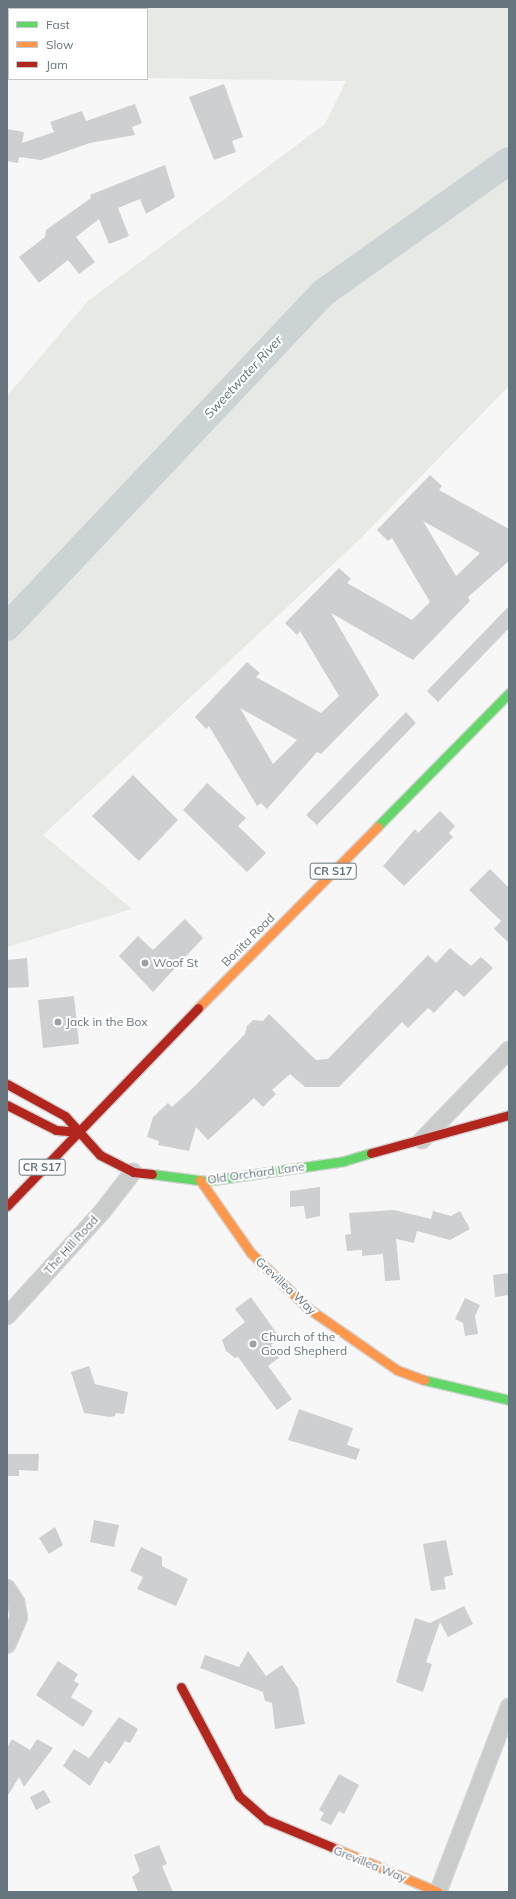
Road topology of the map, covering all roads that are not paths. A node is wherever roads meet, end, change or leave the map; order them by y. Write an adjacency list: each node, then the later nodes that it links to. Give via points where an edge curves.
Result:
1 (509, 693): 6 (street, Bonita Road / CR S17)
2 (509, 1050): 7 (street)
3 (7, 1084): 6 (street, Old Orchard Lane, via 65,1116)
4 (7, 1105): 6 (street, via 56,1130)
5 (509, 1115): 7 (street, Old Orchard Lane)
6 (77, 1132): 8 (street, Old Orchard Lane, via 100,1155); 10 (street, Bonita Road / CR S17)
7 (422, 1140): 9 (street, Old Orchard Lane, via 344,1161)
8 (133, 1172): 9 (street, Old Orchard Lane); 11 (street, The Hill Road, via 102,1212)
9 (200, 1180): 12 (street, Grevillea Way, via 251,1253 309,1309 398,1370 436,1385)
10 (7, 1206)
11 (7, 1316)
12 (509, 1400)
13 (7, 1588): 14 (street, via 16,1602 19,1617)
14 (7, 1645)
15 (181, 1687): 17 (street, Grevillea Way, via 239,1796 267,1820)
16 (509, 1707): 17 (street, Grevillea Way)
17 (438, 1892)

